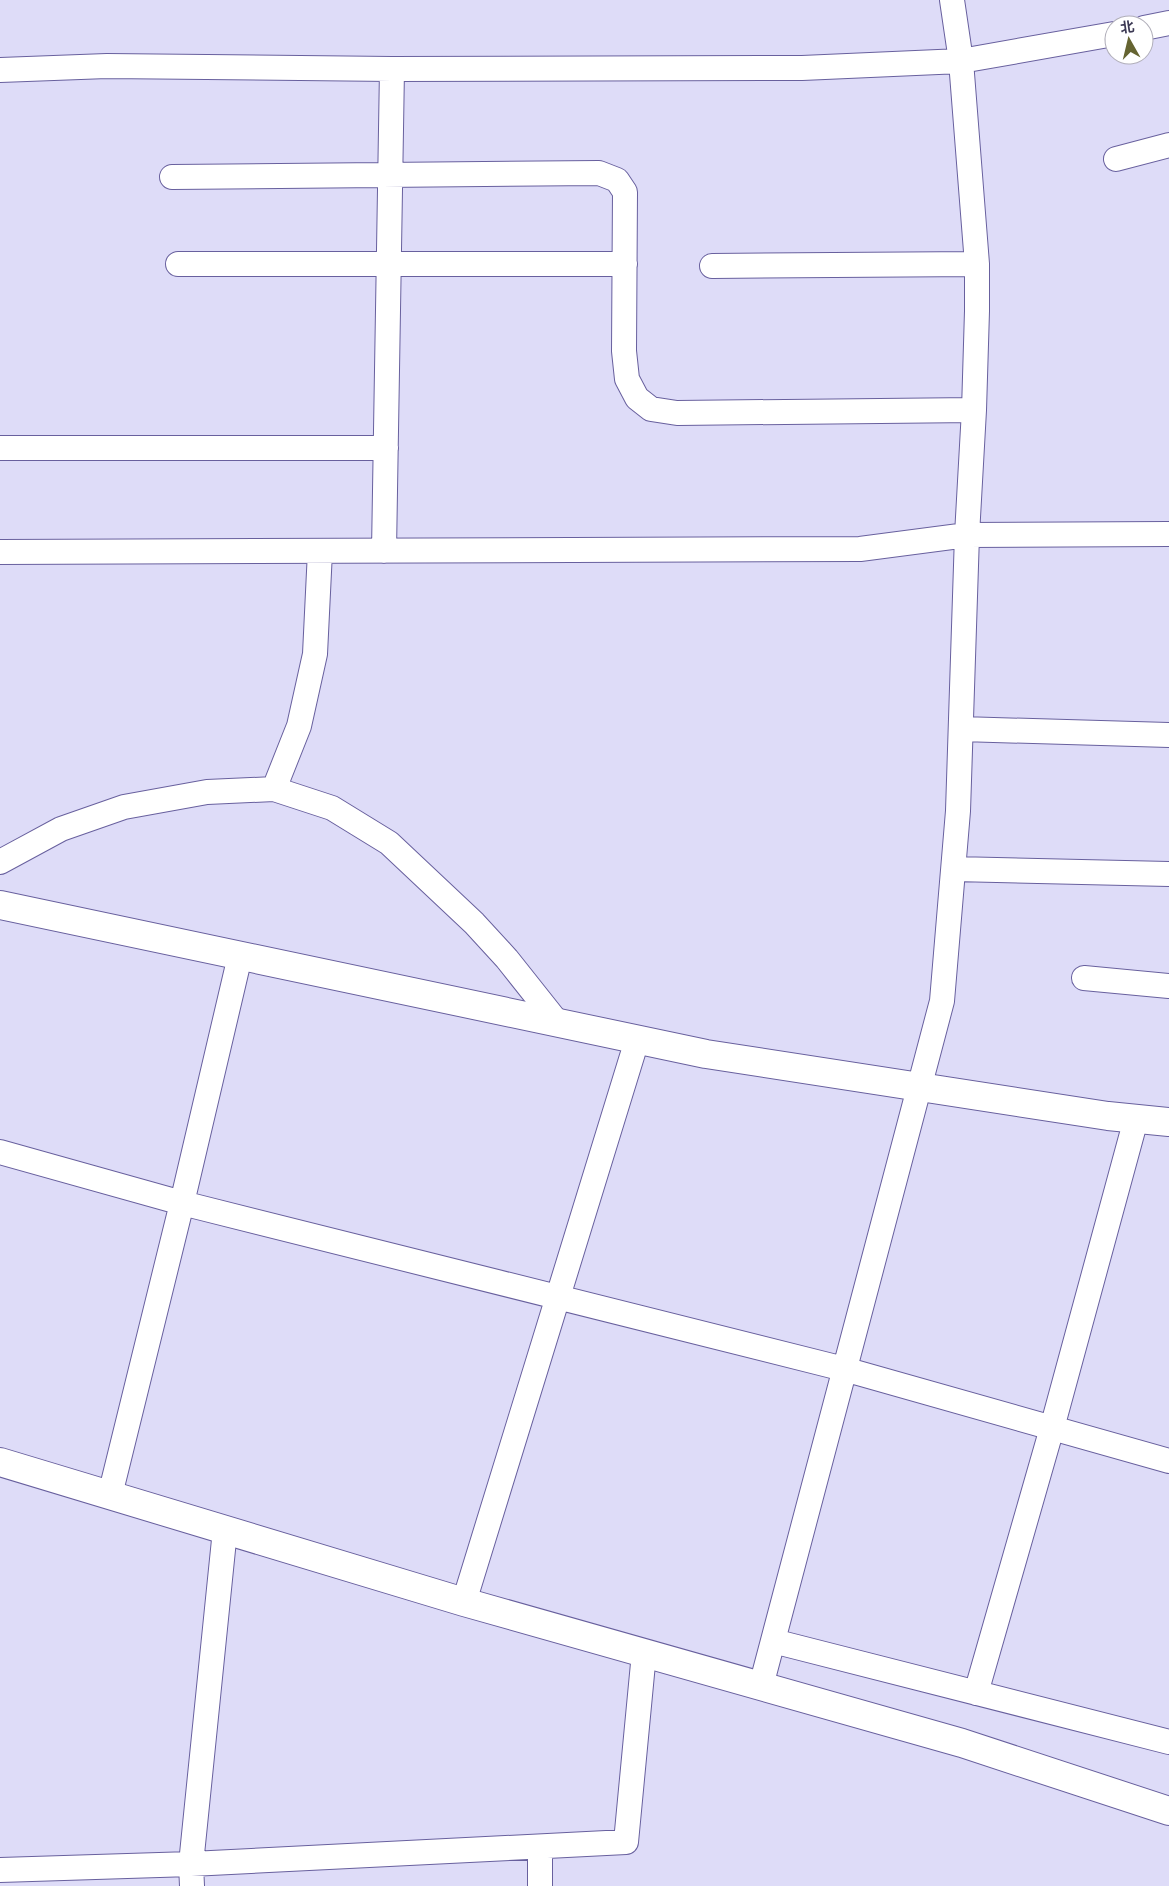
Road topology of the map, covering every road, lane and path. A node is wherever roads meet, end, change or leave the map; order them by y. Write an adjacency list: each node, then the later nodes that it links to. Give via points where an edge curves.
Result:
1 (952, 0): 5 (street)
2 (1169, 23): 3 (street)
3 (1154, 26)
4 (1104, 36): 5 (street)
5 (961, 61): 6 (street, via 802,68); 15 (street)
6 (392, 69): 7 (street, via 107,66); 10 (street)
7 (0, 70)
8 (1169, 145): 9 (street)
9 (1116, 159)
10 (391, 175): 11 (street); 13 (street); 14 (street, via 599,173 617,180 625,192)
11 (172, 177)
12 (178, 264): 13 (street)
13 (389, 264): 14 (street); 19 (street)
14 (625, 264): 17 (street, via 627,380 638,398 650,409 677,413)
15 (977, 264): 16 (street); 17 (street)
16 (712, 266)
17 (974, 410): 21 (street)
18 (0, 448): 19 (street)
19 (386, 448): 23 (street)
20 (1169, 534): 21 (street)
21 (967, 535): 23 (street, via 860,549); 25 (street)
22 (320, 551): 23 (street); 24 (street); 27 (street, via 315,654 299,726)
23 (384, 551)
24 (0, 552)
25 (961, 729): 26 (street); 29 (street)
26 (1169, 735)
27 (274, 789): 28 (street, via 207,792 124,807 61,829); 35 (street, via 332,808 389,843 507,958)
28 (0, 862)
29 (954, 870): 30 (street); 37 (street, via 942,1001)
30 (1169, 874)
31 (0, 905): 32 (street)
32 (240, 956): 35 (street); 41 (street)
33 (1084, 978): 34 (street)
34 (1169, 986)
35 (557, 1022): 36 (street)
36 (637, 1040): 37 (street, via 706,1054); 42 (street)
37 (920, 1087): 38 (street); 43 (street)
38 (1136, 1119): 39 (street); 44 (street)
39 (1169, 1122)
40 (0, 1152): 41 (street)
41 (182, 1203): 42 (street); 47 (street)
42 (557, 1297): 43 (street); 49 (street)
43 (844, 1369): 44 (street); 50 (street)
44 (1052, 1428): 45 (street); 53 (street)
45 (1169, 1461)
46 (0, 1462): 47 (street)
47 (110, 1495): 48 (street)
48 (225, 1530): 49 (street); 58 (street)
49 (464, 1602): 51 (street)
50 (773, 1641): 52 (street); 53 (street)
51 (644, 1653): 52 (street); 56 (street, via 626,1842)
52 (762, 1686): 55 (street, via 962,1743)
53 (976, 1693): 54 (street)
54 (1169, 1742)
55 (1169, 1811)
56 (540, 1847): 58 (street); 59 (street)
57 (0, 1870): 58 (street)
58 (191, 1875)
59 (540, 1886)

